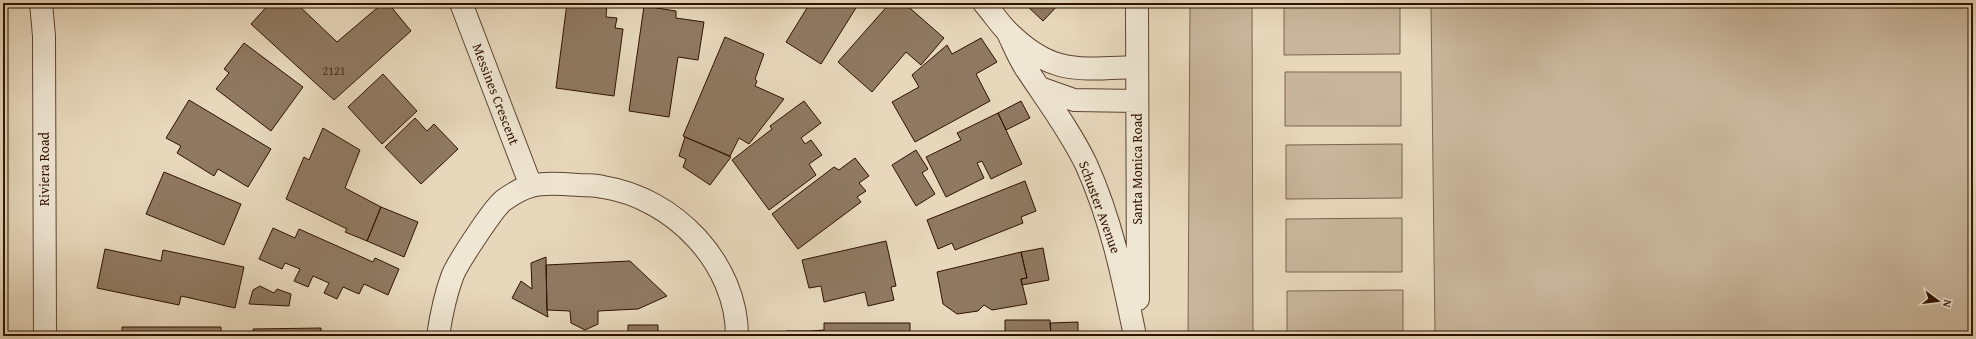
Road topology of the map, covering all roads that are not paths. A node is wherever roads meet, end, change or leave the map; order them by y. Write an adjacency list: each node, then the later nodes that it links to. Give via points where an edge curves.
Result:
1 (41, 3): 10 (street, Riviera Road, via 44,36)
2 (461, 3): 9 (street, Messines Crescent)
3 (984, 3): 5 (street, Schuster Avenue)
4 (1137, 3): 6 (street, Santa Monica Road)
5 (1007, 31): 6 (street, Schuster Avenue, via 1040,58 1054,64 1074,68); 7 (street, Schuster Avenue, via 1024,65)
6 (1137, 67): 8 (street, Santa Monica Road)
7 (1040, 88): 8 (street, via 1074,100); 13 (street, Schuster Avenue, via 1080,152 1103,207 1120,260)
8 (1137, 101): 13 (street, Santa Monica Road)
9 (531, 186): 11 (street, via 503,200 468,250 452,276); 12 (street, via 567,184 604,187 635,197 667,212 691,231 712,255 729,289 737,323)
10 (44, 336)
11 (438, 336)
12 (737, 336)
13 (1137, 336)

